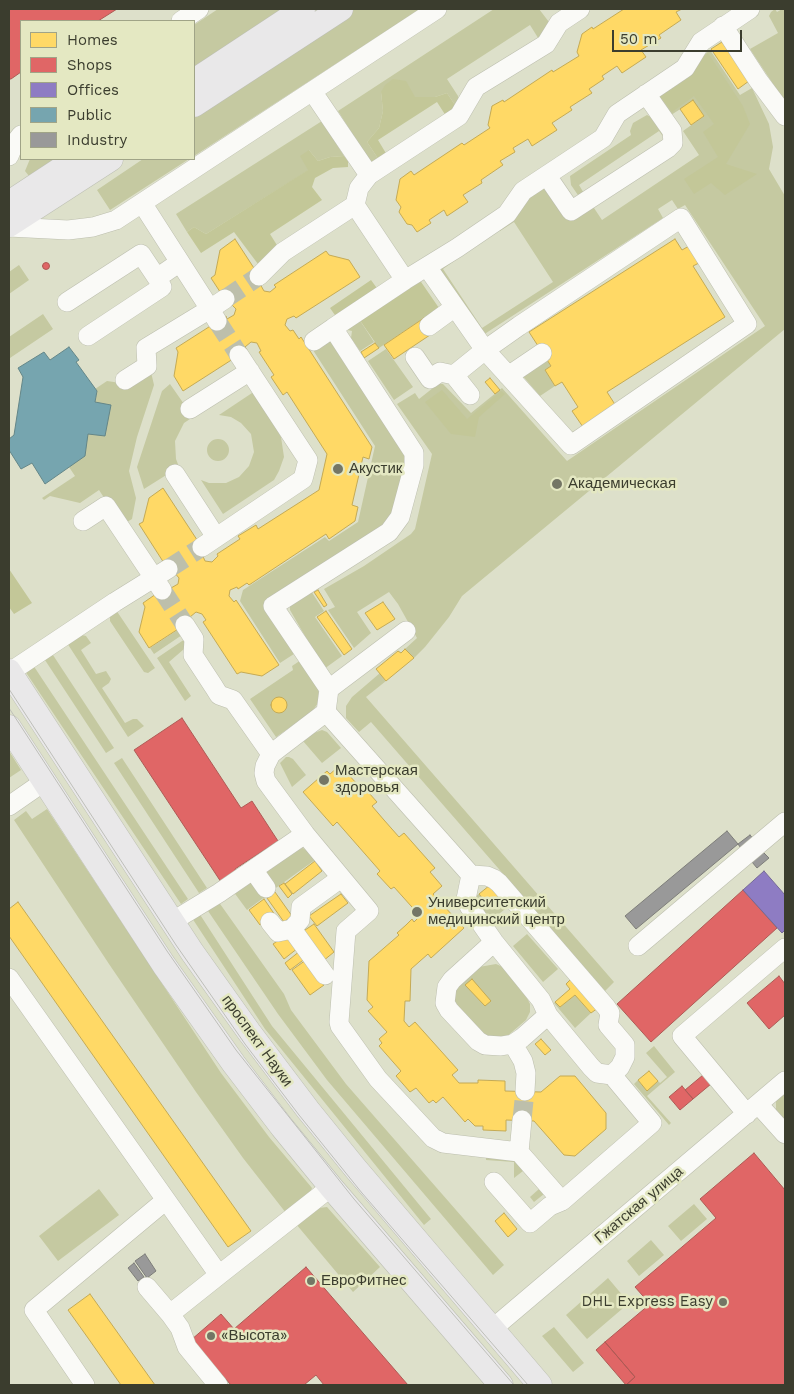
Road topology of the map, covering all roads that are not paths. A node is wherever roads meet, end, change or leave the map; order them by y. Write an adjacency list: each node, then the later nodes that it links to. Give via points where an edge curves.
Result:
1 (199, 9): 7 (street)
2 (303, 9): 9 (main road)
3 (341, 9): 12 (main road)
4 (437, 9): 10 (street)
5 (580, 9): 18 (street, via 559,23 546,44 476,87 459,116)
6 (750, 9): 8 (street)
7 (182, 20)
8 (723, 26): 11 (street, via 702,42 685,68); 13 (street)
9 (195, 80)
10 (312, 91): 18 (street); 20 (street)
11 (646, 94): 19 (street, via 617,114 603,138); 19 (street, via 676,123 673,143 668,148 571,211)
12 (195, 104)
13 (785, 116)
14 (20, 136): 15 (street)
15 (9, 156)
16 (75, 160): 21 (main road)
17 (109, 160): 23 (main road)
18 (369, 175): 22 (street, via 359,188)
19 (547, 176): 25 (street, via 523,191 507,214)
20 (142, 203): 23 (street, via 116,220 93,227 68,230); 24 (street)
21 (9, 204)
22 (355, 206): 26 (street, via 283,252); 28 (street)
23 (9, 226)
24 (180, 262): 27 (street); 42 (street, via 217,309 140,351 147,366)
25 (426, 267): 28 (street); 30 (street)
26 (259, 276)
27 (157, 278): 29 (street, via 141,254); 33 (street, via 162,286)
28 (404, 280): 32 (street)
29 (67, 302)
30 (455, 307): 31 (street); 35 (street)
31 (429, 326)
32 (333, 328): 34 (street); 50 (street, via 414,453 414,465 400,517 389,532 273,606)
33 (88, 336)
34 (314, 340)
35 (485, 350): 40 (street); 41 (street); 41 (street, via 681,218 747,324 571,445)
36 (542, 353): 41 (street)
37 (239, 355): 39 (street)
38 (415, 357): 40 (street, via 430,379 440,372)
39 (250, 371): 44 (street); 45 (street, via 308,460 303,479 209,542)
40 (454, 375): 43 (street)
41 (508, 376)
42 (125, 380)
43 (470, 395)
44 (190, 409)
45 (175, 474)
46 (83, 521): 49 (street, via 106,506 161,579)
47 (185, 625): 53 (street, via 194,639 193,655 219,695 233,700)
48 (406, 631): 50 (street)
49 (9, 671): 62 (main road, проспект Науки)
50 (330, 689): 51 (street)
51 (326, 712): 53 (street); 59 (street)
52 (9, 727): 54 (main road, проспект Науки)
53 (271, 754): 57 (street, via 265,766 266,781)
54 (45, 782): 55 (street); 80 (main road, проспект Науки, via 223,1049)
55 (9, 806)
56 (785, 822): 66 (street)
57 (305, 834): 58 (street); 60 (street)
58 (254, 871): 61 (street); 62 (street)
59 (471, 875): 65 (street, via 466,898 468,906); 72 (street, via 488,876 500,883 606,1007 610,1013 608,1025 625,1045 625,1056)
60 (341, 878): 64 (street, via 301,908 300,920); 78 (street, via 369,911 346,931 339,1022 342,1031 378,1079 437,1142)
61 (266, 888)
62 (173, 921): 86 (main road, проспект Науки, via 243,1024 308,1110)
63 (270, 922): 64 (street, via 278,932)
64 (292, 929): 68 (street)
65 (494, 942): 70 (street, via 541,1000); 71 (street, via 452,980 447,987 445,1003 478,1041 501,1046)
66 (638, 946)
67 (785, 948): 75 (street, via 682,1036)
68 (326, 975)
69 (9, 978): 81 (street)
70 (548, 1015): 71 (street); 72 (street, via 591,1067)
71 (513, 1044): 74 (street, via 526,1073)
72 (612, 1075): 82 (street, via 652,1123)
73 (785, 1080): 75 (street, Гжатская улица)
74 (525, 1091)
75 (752, 1109): 77 (street); 86 (street, Гжатская улица)
76 (522, 1120): 78 (street)
77 (785, 1134)
78 (519, 1152): 82 (street)
79 (494, 1182): 82 (street, via 530,1223 550,1206)
80 (331, 1187): 83 (street); 89 (main road, проспект Науки)
81 (166, 1200): 83 (street); 87 (street, via 34,1310)
82 (562, 1201)
83 (219, 1275): 85 (street)
84 (147, 1287): 85 (street)
85 (170, 1314): 88 (street, via 187,1347)
86 (492, 1330): 90 (main road, проспект Науки)
87 (86, 1385)
88 (218, 1385)
89 (501, 1385)
90 (540, 1385)

